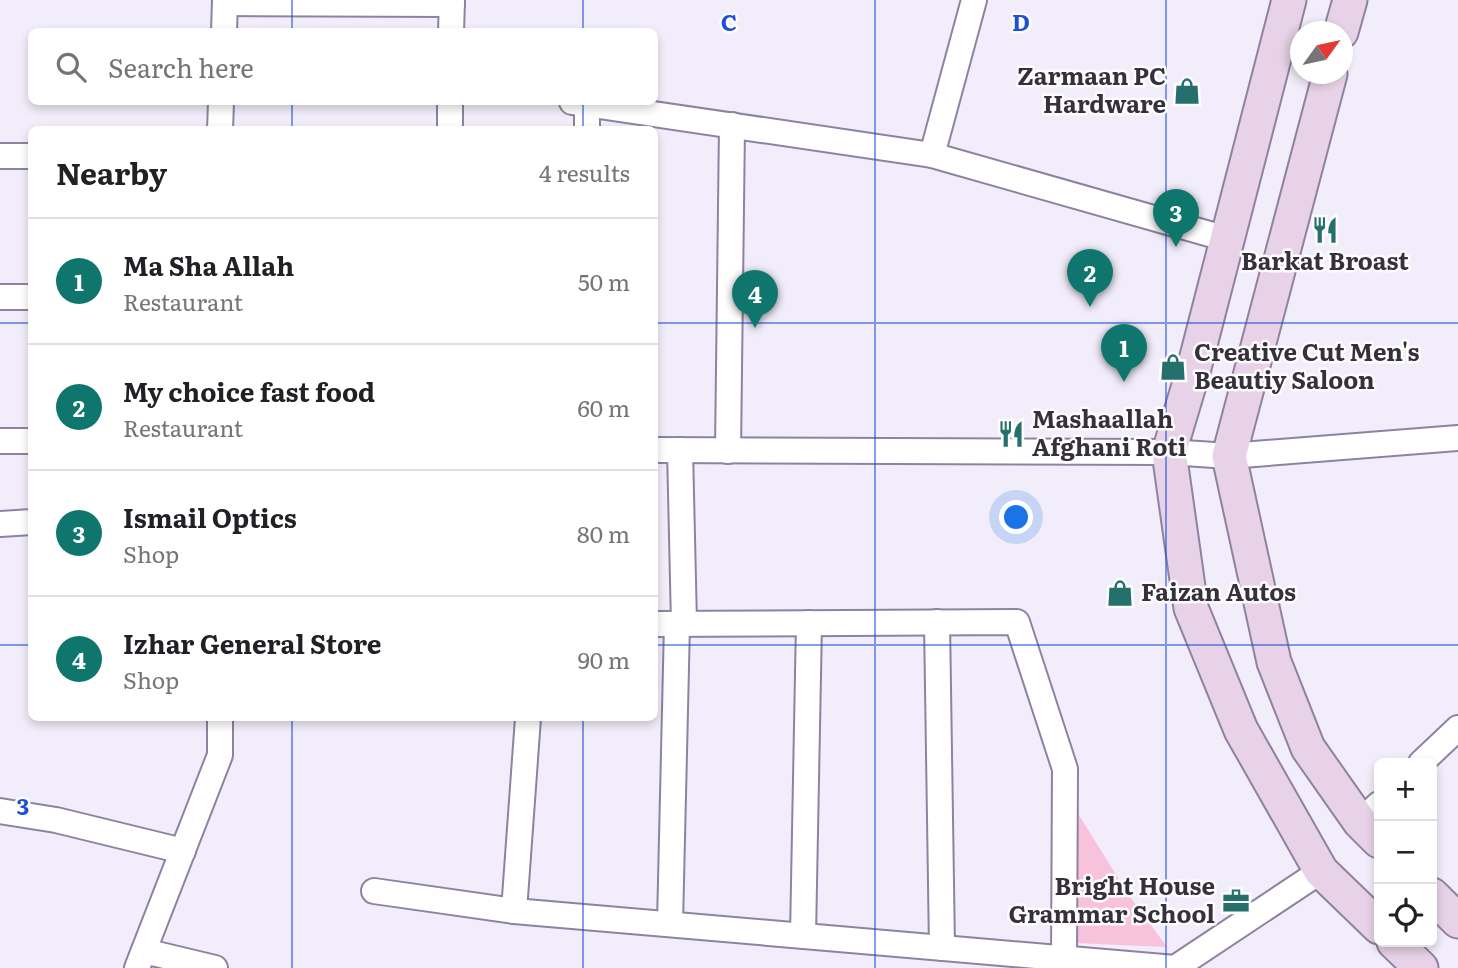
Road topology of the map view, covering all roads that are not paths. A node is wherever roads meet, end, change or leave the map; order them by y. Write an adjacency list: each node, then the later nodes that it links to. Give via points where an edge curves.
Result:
1 (974, 0): 18 (street)
2 (1289, 0): 21 (main road)
3 (1350, 0): 6 (main road)
4 (225, 2): 5 (street); 7 (street)
5 (452, 2): 8 (street)
6 (1345, 21)
7 (224, 28)
8 (451, 28)
9 (1327, 84): 31 (main road)
10 (221, 105): 15 (street)
11 (450, 105): 16 (street)
12 (581, 105): 17 (street)
13 (594, 105): 14 (street)
14 (732, 125): 18 (street); 29 (street)
15 (220, 126)
16 (450, 126)
17 (586, 126)
18 (932, 155): 21 (street)
19 (0, 156): 20 (street)
20 (28, 156)
21 (1227, 239): 30 (main road)
22 (0, 297): 23 (street)
23 (28, 297)
24 (1458, 438): 31 (street)
25 (0, 441): 26 (street)
26 (28, 441)
27 (658, 450): 28 (street)
28 (680, 450): 29 (street); 36 (street)
29 (729, 451): 30 (street)
30 (1169, 452): 31 (street); 44 (main road, via 1191,608 1241,730)
31 (1229, 456): 42 (main road, via 1274,662 1307,748)
32 (28, 522): 33 (street)
33 (0, 524)
34 (937, 622): 35 (street); 53 (street); 54 (street, via 1017,622 1065,769)
35 (809, 623): 36 (street); 51 (street)
36 (672, 624): 50 (street)
37 (220, 721): 43 (street, via 220,755)
38 (528, 721): 47 (street)
39 (1458, 728): 40 (street)
40 (1426, 758)
41 (0, 811): 43 (street)
42 (1373, 822)
43 (183, 851): 55 (street)
44 (1321, 871): 49 (main road); 57 (street)
45 (374, 891): 47 (street)
46 (1437, 900): 48 (main road)
47 (514, 911): 50 (street)
48 (1458, 921)
49 (1374, 923)
50 (670, 924): 51 (street)
51 (803, 936): 53 (street)
52 (1399, 947): 58 (main road)
53 (942, 948): 54 (street)
54 (1064, 958): 57 (street)
55 (141, 959): 56 (street)
56 (215, 968)
57 (1175, 968)
58 (1421, 968)

